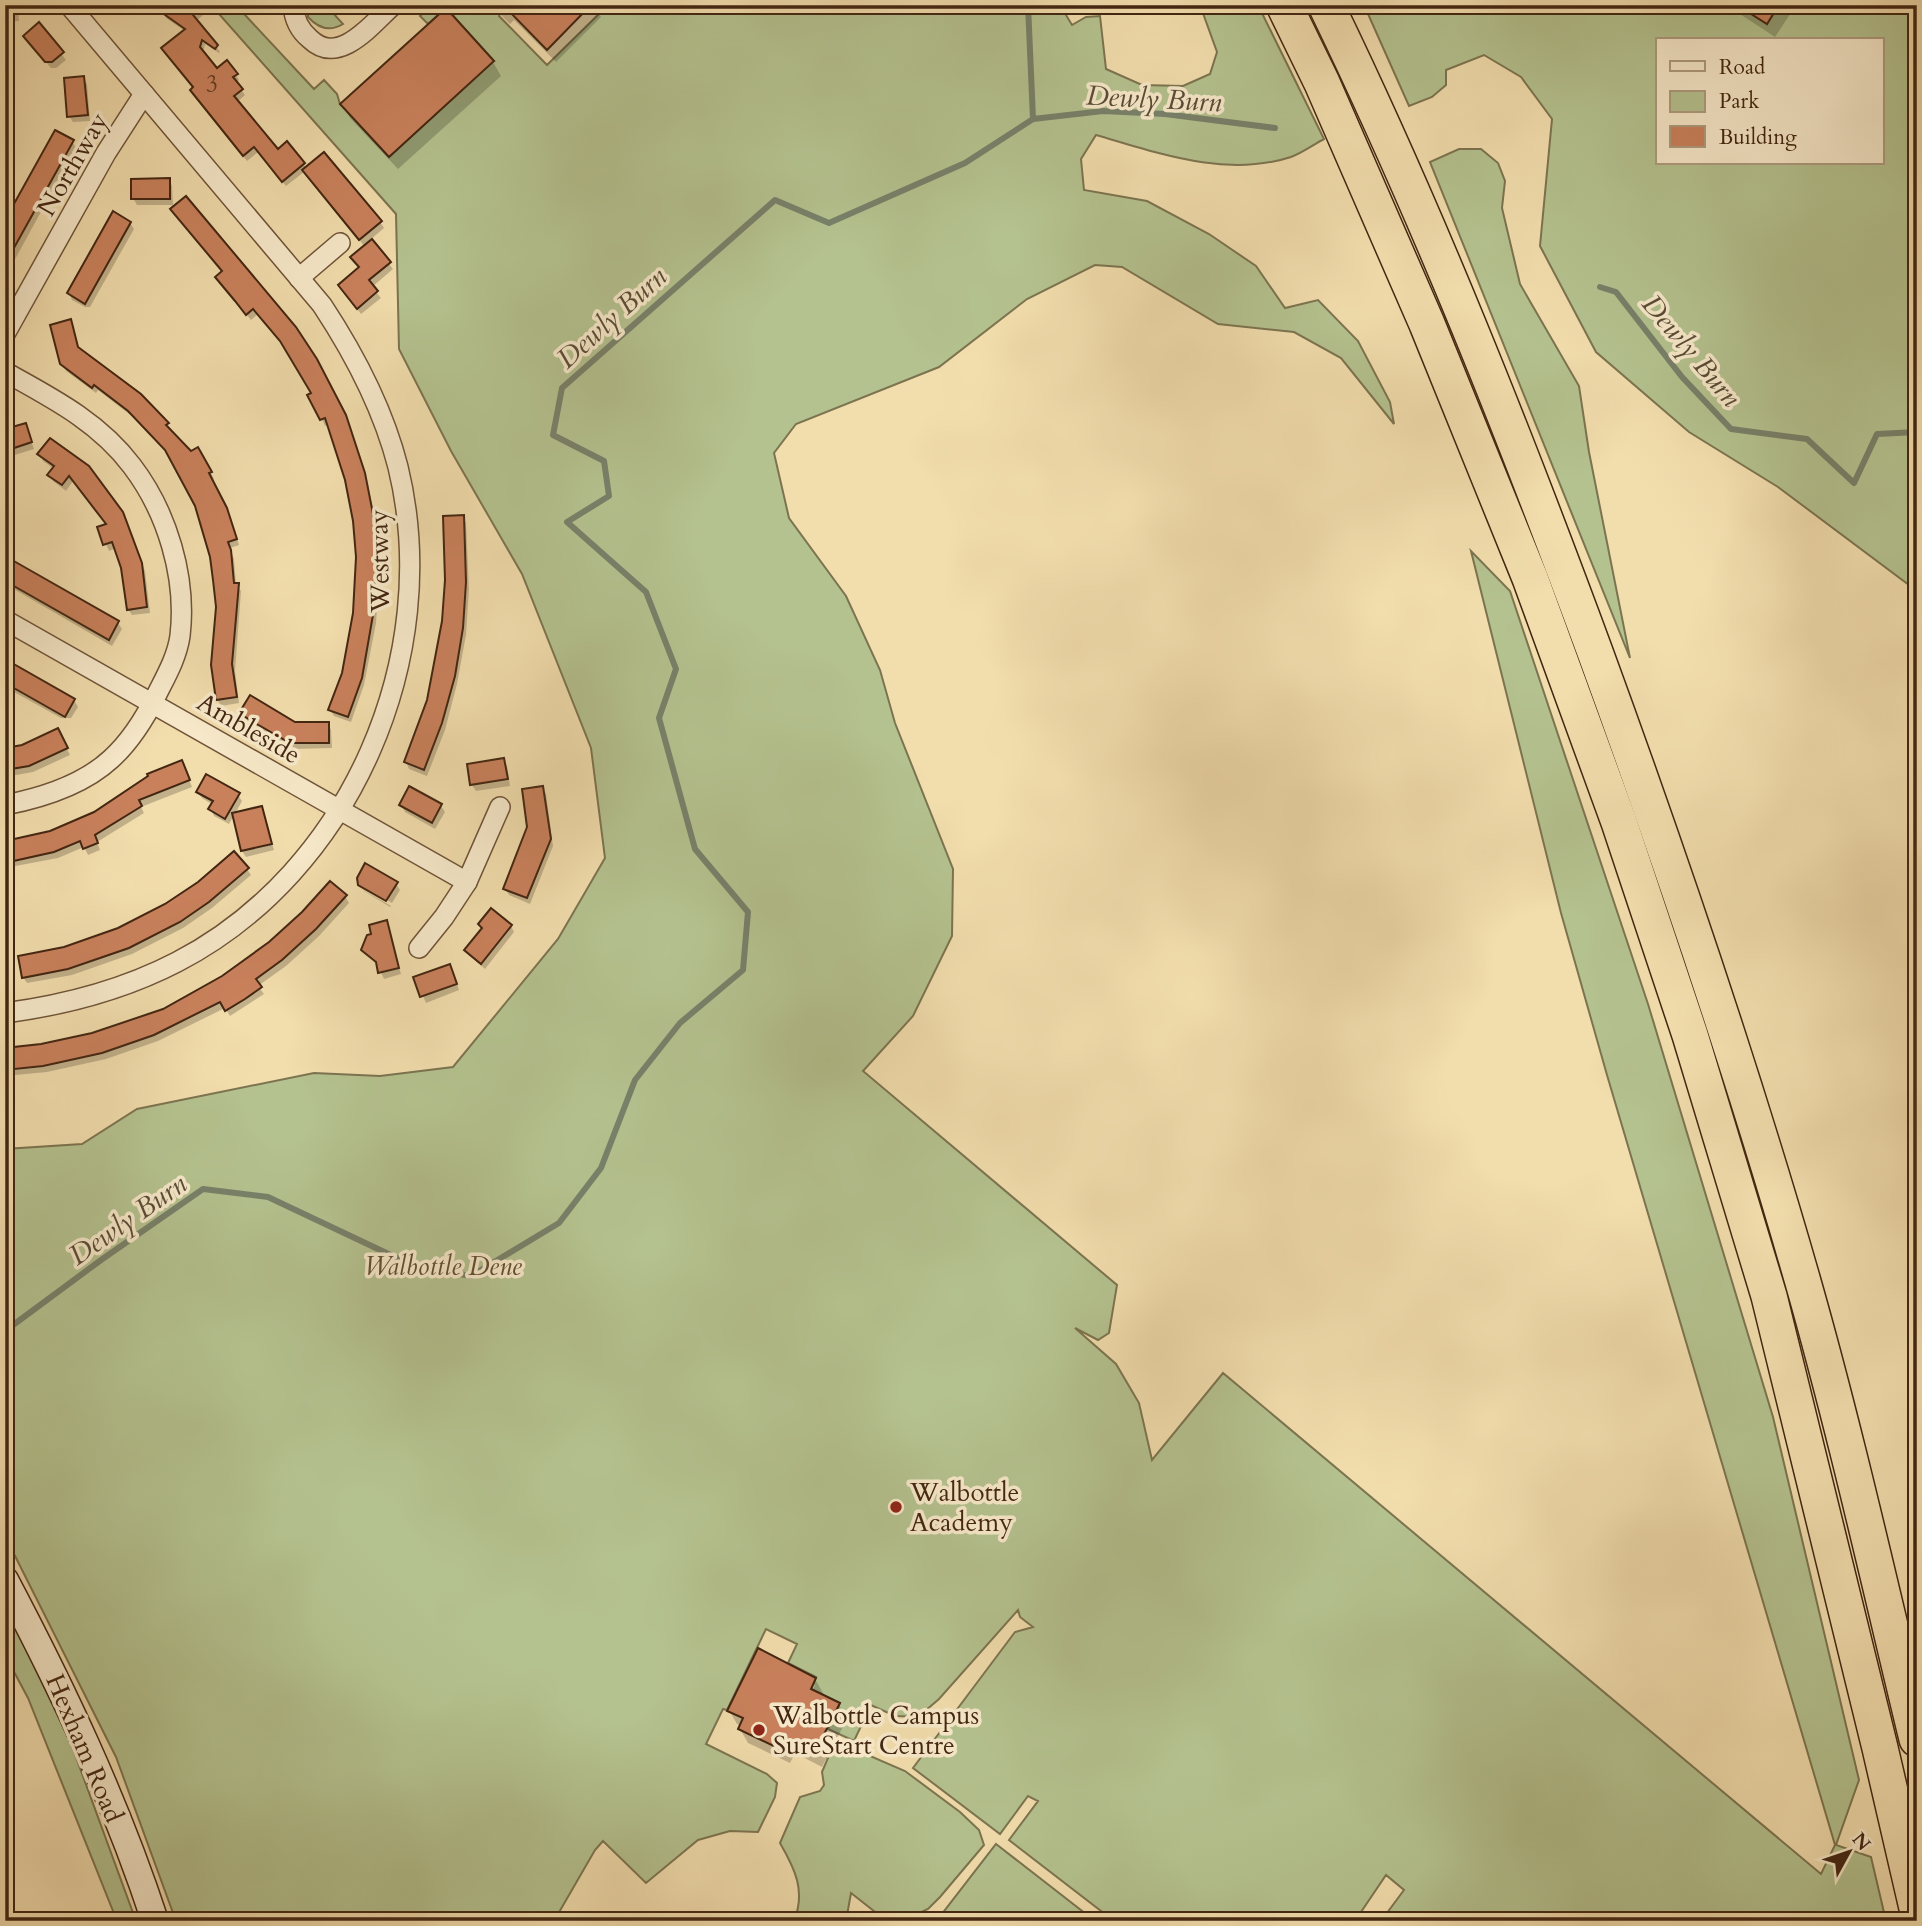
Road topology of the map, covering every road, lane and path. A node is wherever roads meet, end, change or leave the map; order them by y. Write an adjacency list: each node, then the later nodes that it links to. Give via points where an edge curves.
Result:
1 (68, 5): 9 (street, Westway)
2 (293, 5): 3 (street, via 303,33 315,45 329,49 345,47)
3 (393, 5)
4 (1278, 5): 8 (highway)
5 (1284, 5): 8 (highway)
6 (1326, 5): 10 (highway)
7 (1336, 5): 10 (highway)
8 (1322, 83): 25 (highway, via 1530,578 1686,1022 1769,1296)
9 (144, 94): 12 (street, Westway); 13 (street, Northway)
10 (1369, 94): 24 (highway, via 1463,309 1563,566 1726,1024 1804,1284)
11 (340, 243): 12 (street)
12 (299, 278): 19 (street, Westway, via 344,339 384,423 400,479 410,549 399,670 371,751)
13 (5, 334)
14 (5, 372): 16 (street, via 91,423 113,443 162,520 179,578 180,637)
15 (5, 620): 16 (street, Ambleside)
16 (152, 704): 17 (street, via 131,739 110,761 55,791); 19 (street, Ambleside)
17 (5, 805)
18 (500, 807): 20 (street)
19 (338, 809): 20 (street, Ambleside); 22 (street, Westway, via 270,895 212,941 154,973 110,990 54,1006)
20 (467, 882): 21 (street)
21 (419, 948)
22 (5, 1013)
23 (5, 1580): 26 (main road, Hexham Road, via 98,1770)
24 (1917, 1739)
25 (1917, 1908)
26 (155, 1921)

